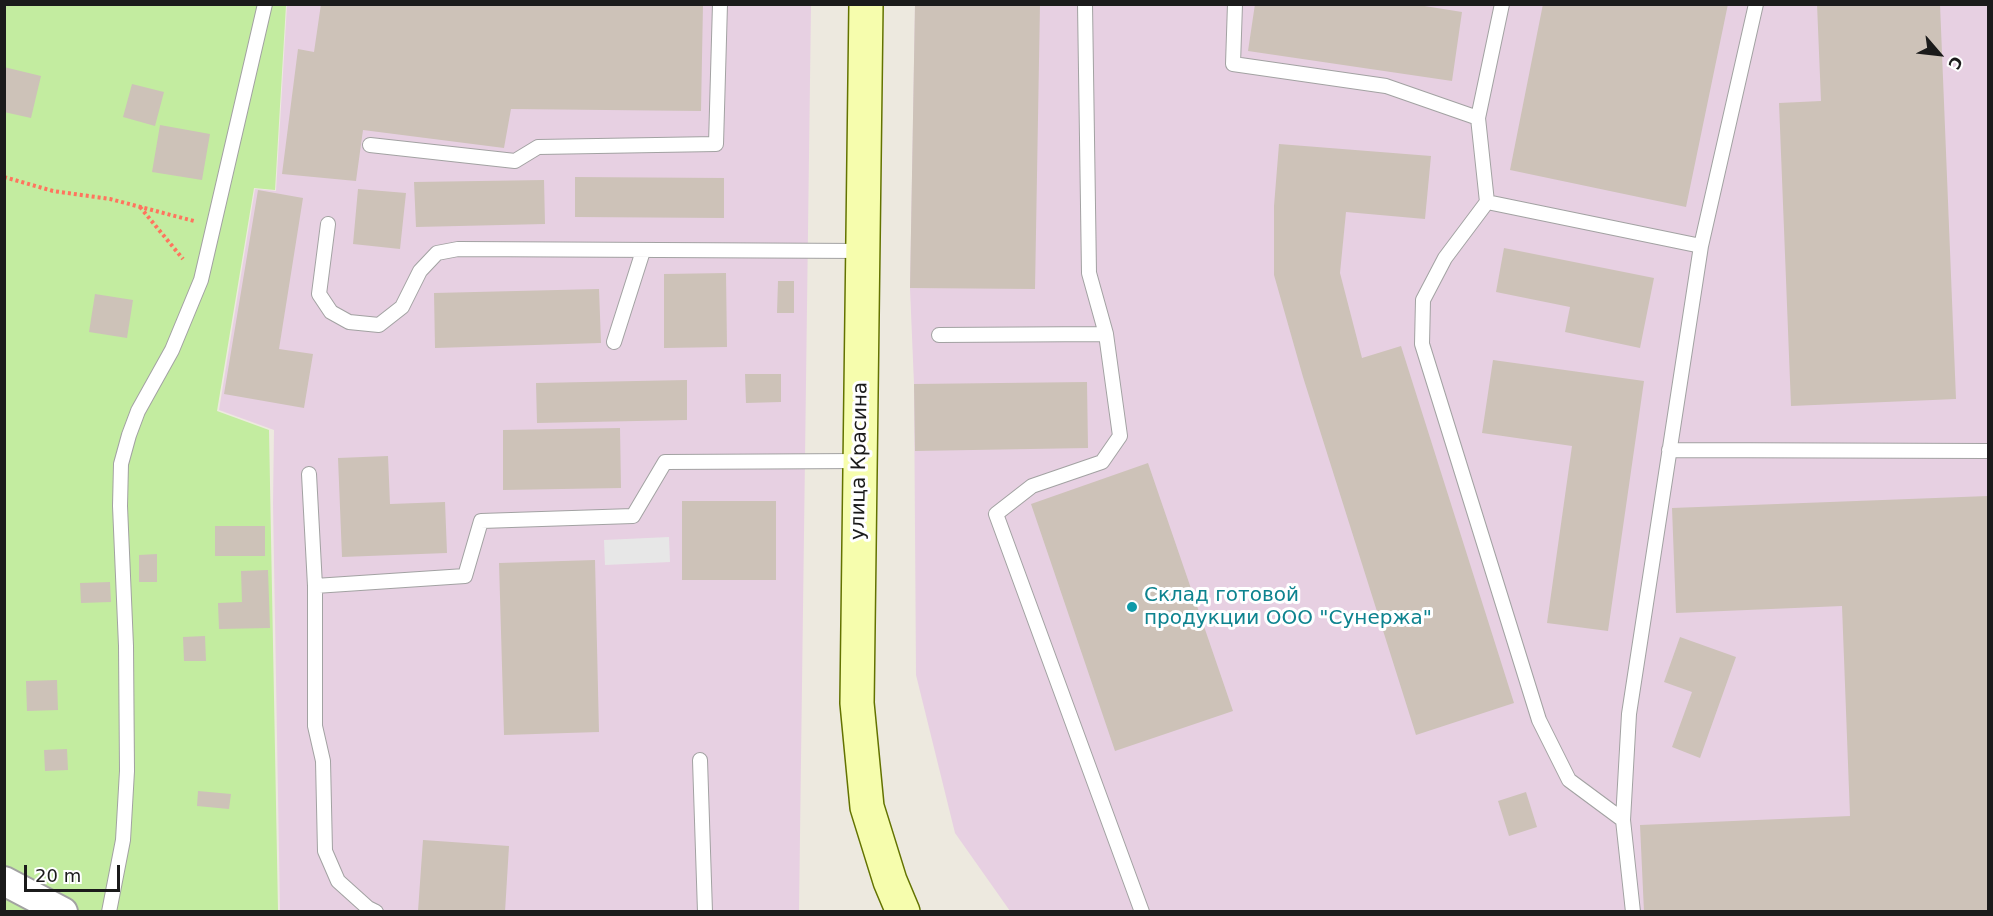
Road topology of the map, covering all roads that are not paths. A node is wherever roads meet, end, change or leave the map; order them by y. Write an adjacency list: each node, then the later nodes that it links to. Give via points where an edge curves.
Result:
1 (265, 4): 27 (lane, via 201,280 172,350 138,411 121,464 127,771 123,840)
2 (720, 4): 9 (lane, via 716,144 538,147 515,161)
3 (866, 4): 14 (main road, улица Красина)
4 (1085, 4): 15 (lane, via 1089,273)
5 (1235, 4): 8 (lane, via 1233,64 1386,86)
6 (1502, 4): 8 (lane)
7 (1756, 4): 12 (lane)
8 (1478, 118): 10 (lane)
9 (370, 145)
10 (1487, 202): 12 (lane); 24 (lane, via 1445,258 1423,300 1422,344 1539,720 1569,780)
11 (328, 224): 13 (lane, via 320,294 331,312 349,322 379,325 402,307 420,271 437,253 458,249)
12 (1701, 246): 18 (lane)
13 (643, 250): 14 (lane); 17 (lane)
14 (862, 251): 20 (main road, улица Красина)
15 (1106, 334): 16 (lane); 31 (lane, via 1120,436 1102,462 1032,486 996,514)
16 (939, 335)
17 (614, 342)
18 (1669, 450): 19 (lane); 24 (lane, via 1629,714)
19 (1989, 451)
20 (860, 461): 22 (lane, via 665,462 633,516 481,521 465,576); 30 (main road, улица Красина, via 857,703 867,807)
21 (309, 474): 22 (lane)
22 (315, 586): 28 (lane, via 315,726 323,761 325,851 339,881)
23 (700, 760): 29 (lane)
24 (1623, 820): 32 (lane)
25 (4, 881): 26 (street)
26 (63, 912)
27 (110, 912)
28 (376, 912)
29 (705, 912)
30 (903, 912)
31 (1142, 912)
32 (1633, 912)

